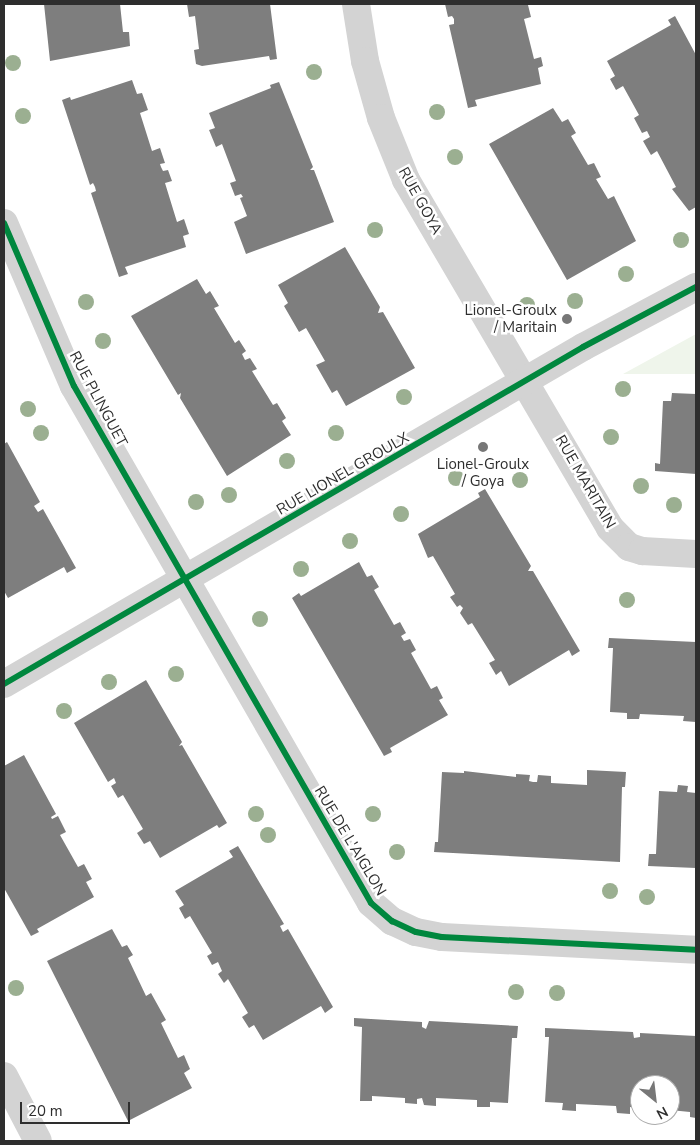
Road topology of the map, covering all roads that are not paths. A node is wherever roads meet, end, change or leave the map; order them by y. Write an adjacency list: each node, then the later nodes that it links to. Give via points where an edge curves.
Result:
1 (356, 4): 4 (street, RUE GOYA, via 365,61 381,118 406,180 496,338)
2 (4, 223): 6 (street, RUE PLINGUET, via 74,386)
3 (696, 287): 4 (street, RUE LIONEL GROULX)
4 (527, 382): 5 (street, RUE MARITAIN, via 618,538 642,551); 6 (street, RUE LIONEL GROULX)
5 (696, 554)
6 (186, 580): 7 (street, RUE LIONEL GROULX); 8 (street, RUE DE L'AIGLON, via 352,876 371,903 392,920 416,932 442,937)
7 (4, 684)
8 (696, 950)
9 (4, 1076): 10 (street)
10 (38, 1141)

